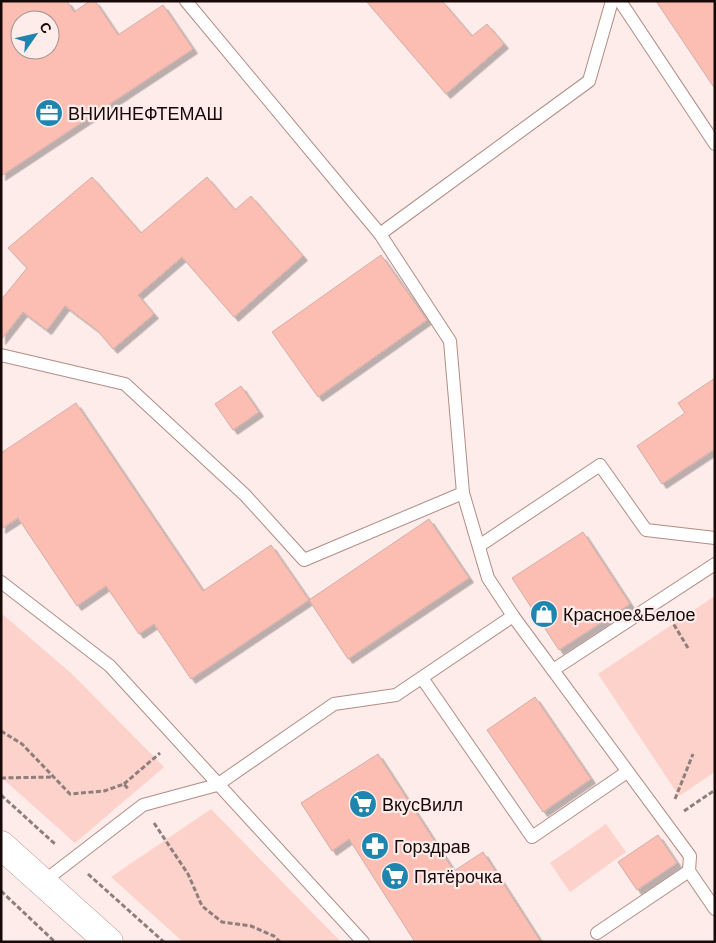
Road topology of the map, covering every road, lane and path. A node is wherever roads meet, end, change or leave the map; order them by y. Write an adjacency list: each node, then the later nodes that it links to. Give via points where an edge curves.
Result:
1 (186, 1): 5 (lane)
2 (612, 1): 5 (lane, via 589,81)
3 (620, 1): 4 (lane)
4 (715, 144)
5 (380, 234): 7 (lane, via 450,341)
6 (1, 355): 7 (lane, via 125,384 245,495 304,560)
7 (463, 492): 9 (lane)
8 (715, 538): 9 (lane, via 646,530 600,465)
9 (479, 546): 13 (lane, via 488,578)
10 (715, 564): 12 (lane)
11 (1, 582): 18 (lane, via 110,666)
12 (659, 601): 14 (path); 15 (lane)
13 (513, 616): 15 (lane); 16 (lane)
14 (688, 648)
15 (553, 670): 20 (lane)
16 (422, 678): 20 (lane, via 532,837); 24 (lane, via 396,695 334,704)
17 (1, 731): 21 (path, via 22,744)
18 (175, 740): 23 (path); 24 (lane)
19 (693, 754): 27 (path)
20 (627, 772): 27 (lane)
21 (53, 777): 22 (path); 23 (path, via 70,794 104,791)
22 (1, 778)
23 (124, 784): 26 (path)
24 (217, 785): 26 (lane); 37 (lane)
25 (715, 790): 27 (path)
26 (143, 806): 30 (lane); 36 (path, via 188,874 202,906 222,922 251,926)
27 (665, 823): 29 (lane, via 690,856)
28 (1, 845): 30 (street)
29 (688, 871): 32 (lane); 33 (lane)
30 (42, 882): 34 (street)
31 (1, 891): 35 (path)
32 (715, 909)
33 (597, 933)
34 (109, 941)
35 (55, 942)
36 (280, 942)
37 (364, 942)

